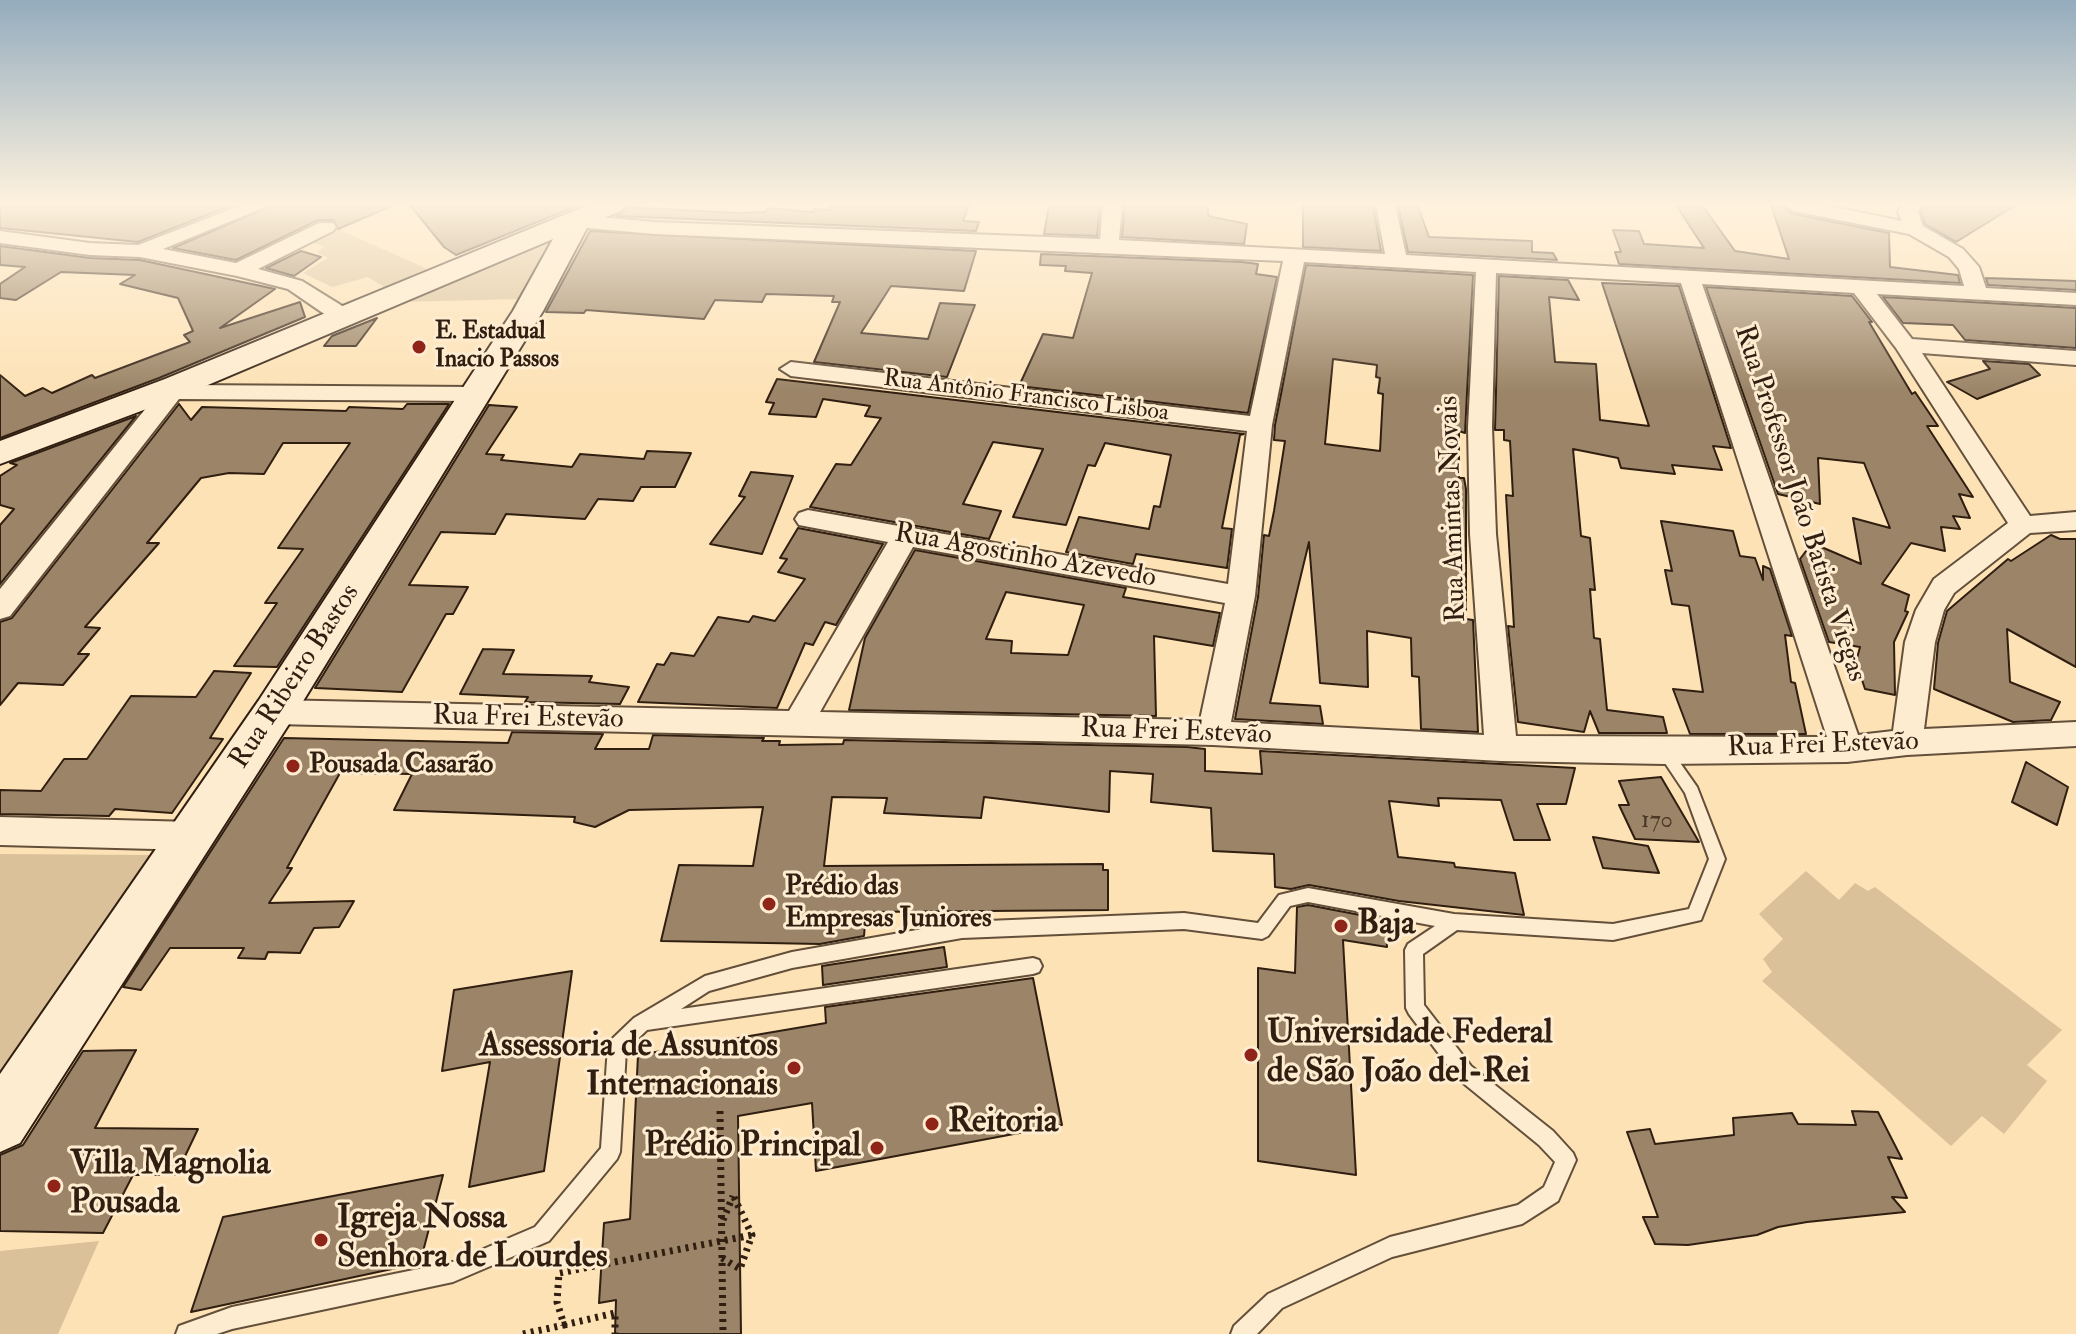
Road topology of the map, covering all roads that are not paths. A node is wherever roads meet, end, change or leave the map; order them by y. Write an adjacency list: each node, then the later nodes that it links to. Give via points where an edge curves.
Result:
1 (225, 267): 9 (street)
2 (245, 267): 9 (street)
3 (464, 267): 14 (main road)
4 (558, 267): 19 (main road, Rua Ribeiro Bastos)
5 (1292, 267): 20 (street)
6 (1473, 267): 8 (street)
7 (1969, 267): 12 (street)
8 (1486, 268): 10 (street); 33 (street, Rua Amintas Novais, via 1480,427 1483,534)
9 (239, 270): 14 (street, via 295,285)
10 (1690, 280): 11 (street); 34 (street, Rua Professor João Batista Viegas)
11 (1860, 287): 12 (street); 15 (street)
12 (1976, 291): 13 (street)
13 (2076, 299)
14 (344, 317): 18 (main road)
15 (1905, 345): 16 (street); 24 (street)
16 (2076, 358)
17 (791, 369): 20 (street, Rua Antônio Francisco Lisboa)
18 (174, 389): 19 (street); 21 (main road); 27 (street)
19 (474, 394): 28 (main road, Rua Ribeiro Bastos)
20 (1260, 425): 26 (street)
21 (0, 453)
22 (808, 519): 25 (street, Rua Agostinho Azevedo)
23 (2076, 521): 24 (street)
24 (2023, 525): 32 (street, via 1944,586 1930,610 1920,642)
25 (906, 535): 26 (street, Rua Agostinho Azevedo); 29 (street)
26 (1241, 596): 30 (street)
27 (0, 609)
28 (274, 712): 29 (street, Rua Frei Estevão); 37 (main road, Rua Ribeiro Bastos)
29 (797, 725): 30 (street, Rua Frei Estevão)
30 (1213, 733): 33 (street, Rua Frei Estevão)
31 (2076, 734): 32 (street, Rua Frei Estevão)
32 (1907, 742): 34 (street, Rua Frei Estevão)
33 (1501, 748): 35 (street, Rua Frei Estevão)
34 (1847, 749): 35 (street, Rua Frei Estevão)
35 (1664, 751): 38 (lane, via 1692,791 1717,859 1695,915 1613,932)
36 (0, 831): 37 (street)
37 (193, 836): 41 (main road, Rua Ribeiro Bastos)
38 (1454, 922): 40 (lane, via 1308,895 1285,900 1262,931 1184,921 962,930 792,960 705,984); 43 (lane, via 1414,950 1415,1008 1464,1072 1566,1160 1551,1194 1522,1214 1390,1247 1275,1301)
39 (1033, 966): 40 (lane)
40 (640, 1024): 42 (lane, via 617,1046 610,1152 542,1234 453,1272 232,1318)
41 (0, 1123)
42 (187, 1334)
43 (1242, 1334)

